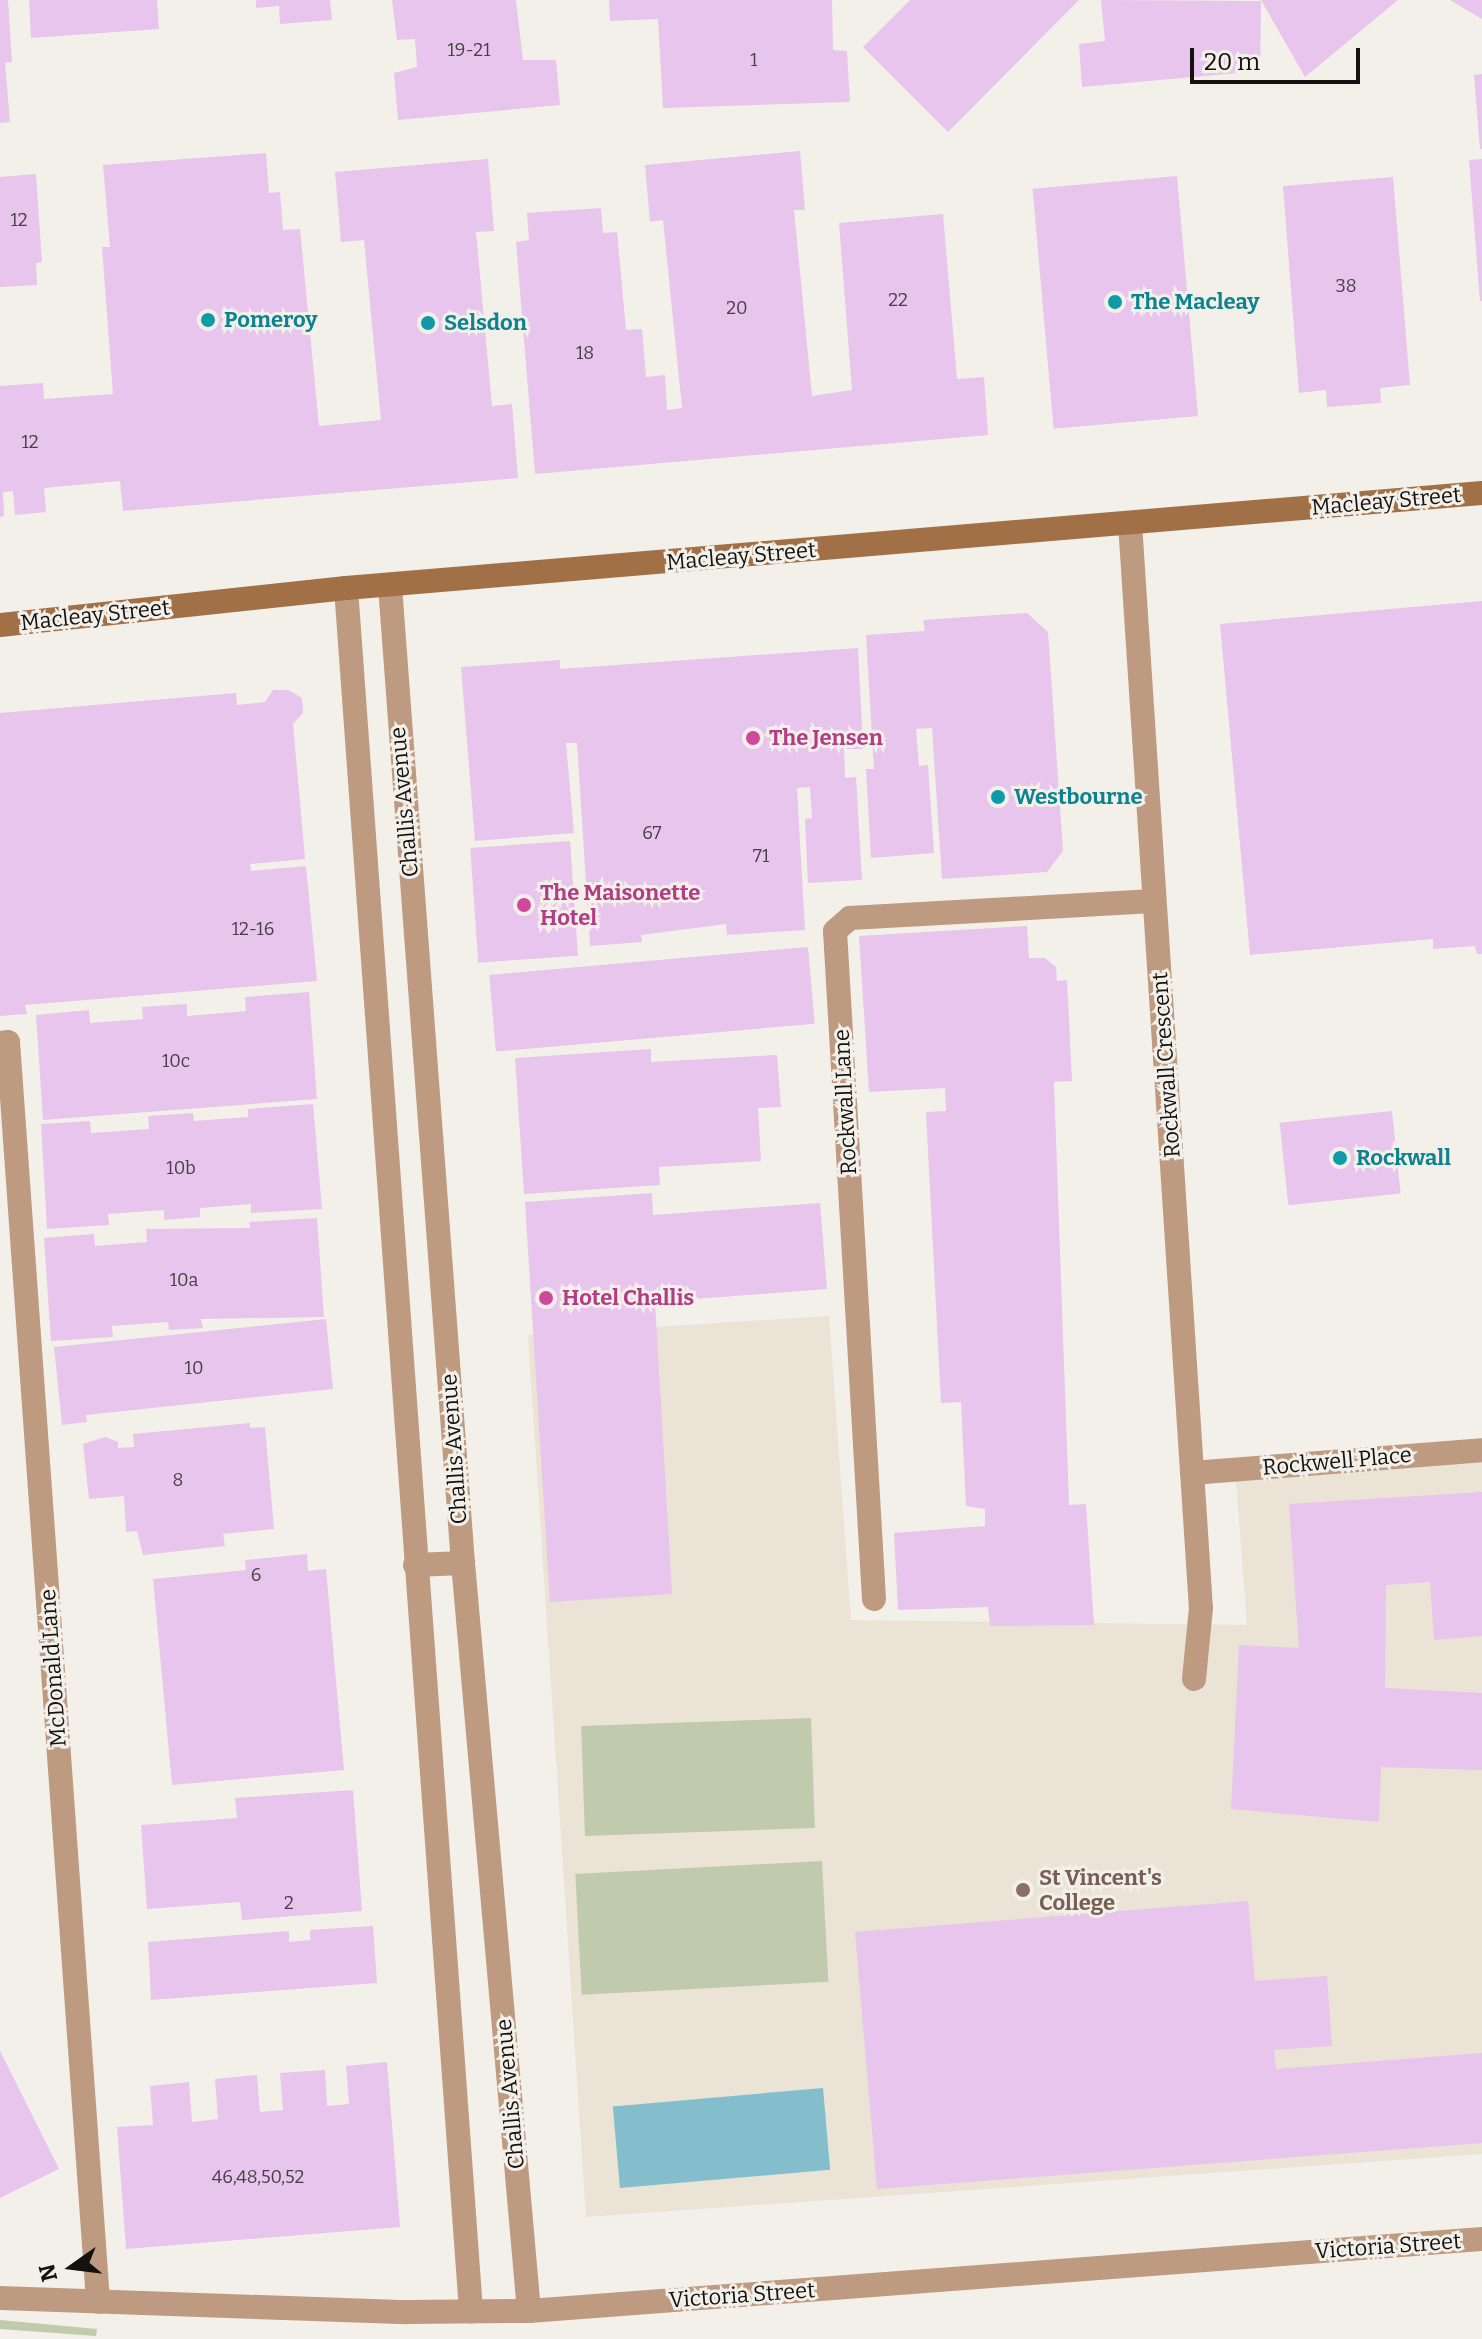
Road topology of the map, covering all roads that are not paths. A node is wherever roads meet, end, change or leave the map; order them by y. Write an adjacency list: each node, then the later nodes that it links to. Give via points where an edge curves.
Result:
1 (1482, 493): 2 (street, Macleay Street)
2 (1130, 523): 3 (street, Macleay Street); 6 (street, Rockwall Crescent)
3 (390, 586): 4 (street, Macleay Street); 10 (street, Challis Avenue)
4 (346, 588): 5 (street, Macleay Street); 11 (street, Challis Avenue)
5 (0, 625)
6 (1154, 901): 9 (street, Rockwall Crescent); 12 (street, Rockwall Lane, via 850,918 835,931)
7 (0, 1043): 16 (street, McDonald Lane, via 8,1042)
8 (1482, 1450): 9 (street, Rockwell Place)
9 (1192, 1473): 13 (street, Rockwall Crescent, via 1201,1608)
10 (463, 1563): 11 (street); 18 (street, Challis Avenue)
11 (415, 1565): 17 (street, Challis Avenue)
12 (874, 1599)
13 (1194, 1679)
14 (1482, 2239): 18 (street, Victoria Street)
15 (0, 2298): 16 (street, Victoria Street)
16 (98, 2302): 17 (street, Victoria Street)
17 (471, 2311): 18 (street, Victoria Street)
18 (529, 2311)

